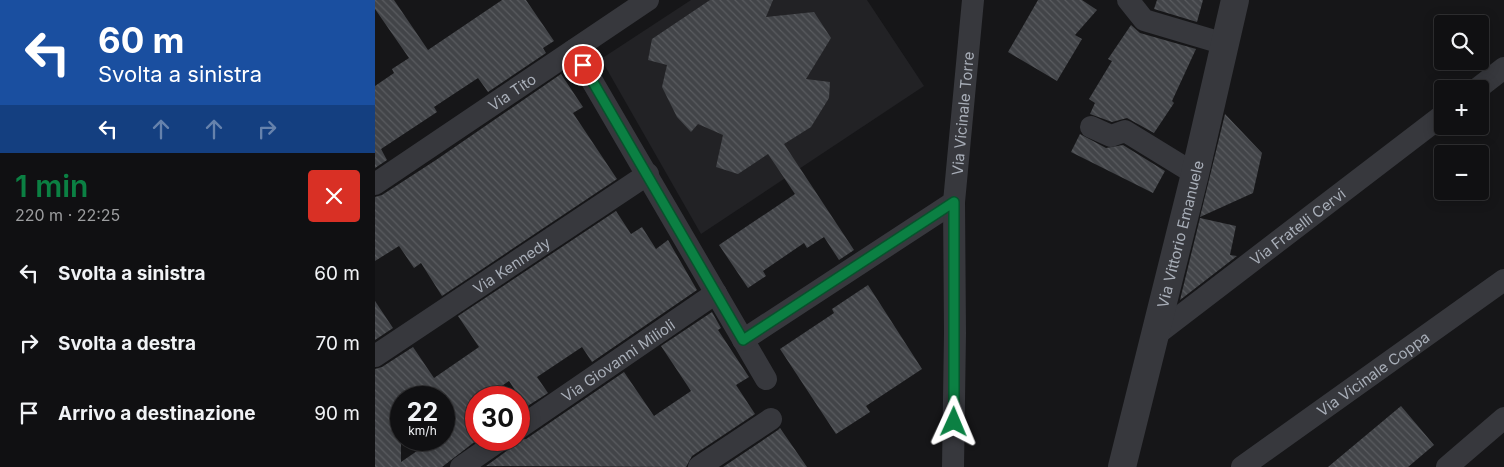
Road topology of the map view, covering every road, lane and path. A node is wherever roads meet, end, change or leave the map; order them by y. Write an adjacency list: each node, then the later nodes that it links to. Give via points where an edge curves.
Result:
1 (648, 0): 6 (street, Via Tito)
2 (973, 0): 14 (street, Via Vicinale Torre)
3 (1128, 0): 5 (street, via 1144,20)
4 (1235, 0): 5 (street, Via Vittorio Emanuele)
5 (1225, 44): 12 (street, Via Vittorio Emanuele)
6 (574, 50): 11 (street); 13 (street, Via Tito)
7 (1504, 68): 8 (street)
8 (1489, 80)
9 (1434, 122): 17 (street, Via Fratelli Cervi)
10 (1091, 127): 12 (street, via 1111,136 1125,131)
11 (648, 174): 16 (street); 19 (street, Via Kennedy)
12 (1195, 174): 17 (street, Via Vittorio Emanuele)
13 (375, 184)
14 (954, 202): 18 (street); 25 (street, Via Vicinale Torre)
15 (1504, 280): 29 (street, Via Vicinale Coppa)
16 (716, 293): 18 (street); 23 (street, Via Giovanni Milioli)
17 (1153, 337): 28 (street, Via Vittorio Emanuele)
18 (743, 340): 20 (street)
19 (375, 356)
20 (766, 379)
21 (1504, 418): 30 (street)
22 (771, 419): 27 (street)
23 (530, 420)
24 (484, 451): 26 (street)
25 (948, 463)
26 (461, 467)
27 (699, 467)
28 (1122, 467)
29 (1242, 467)
30 (1447, 467)

